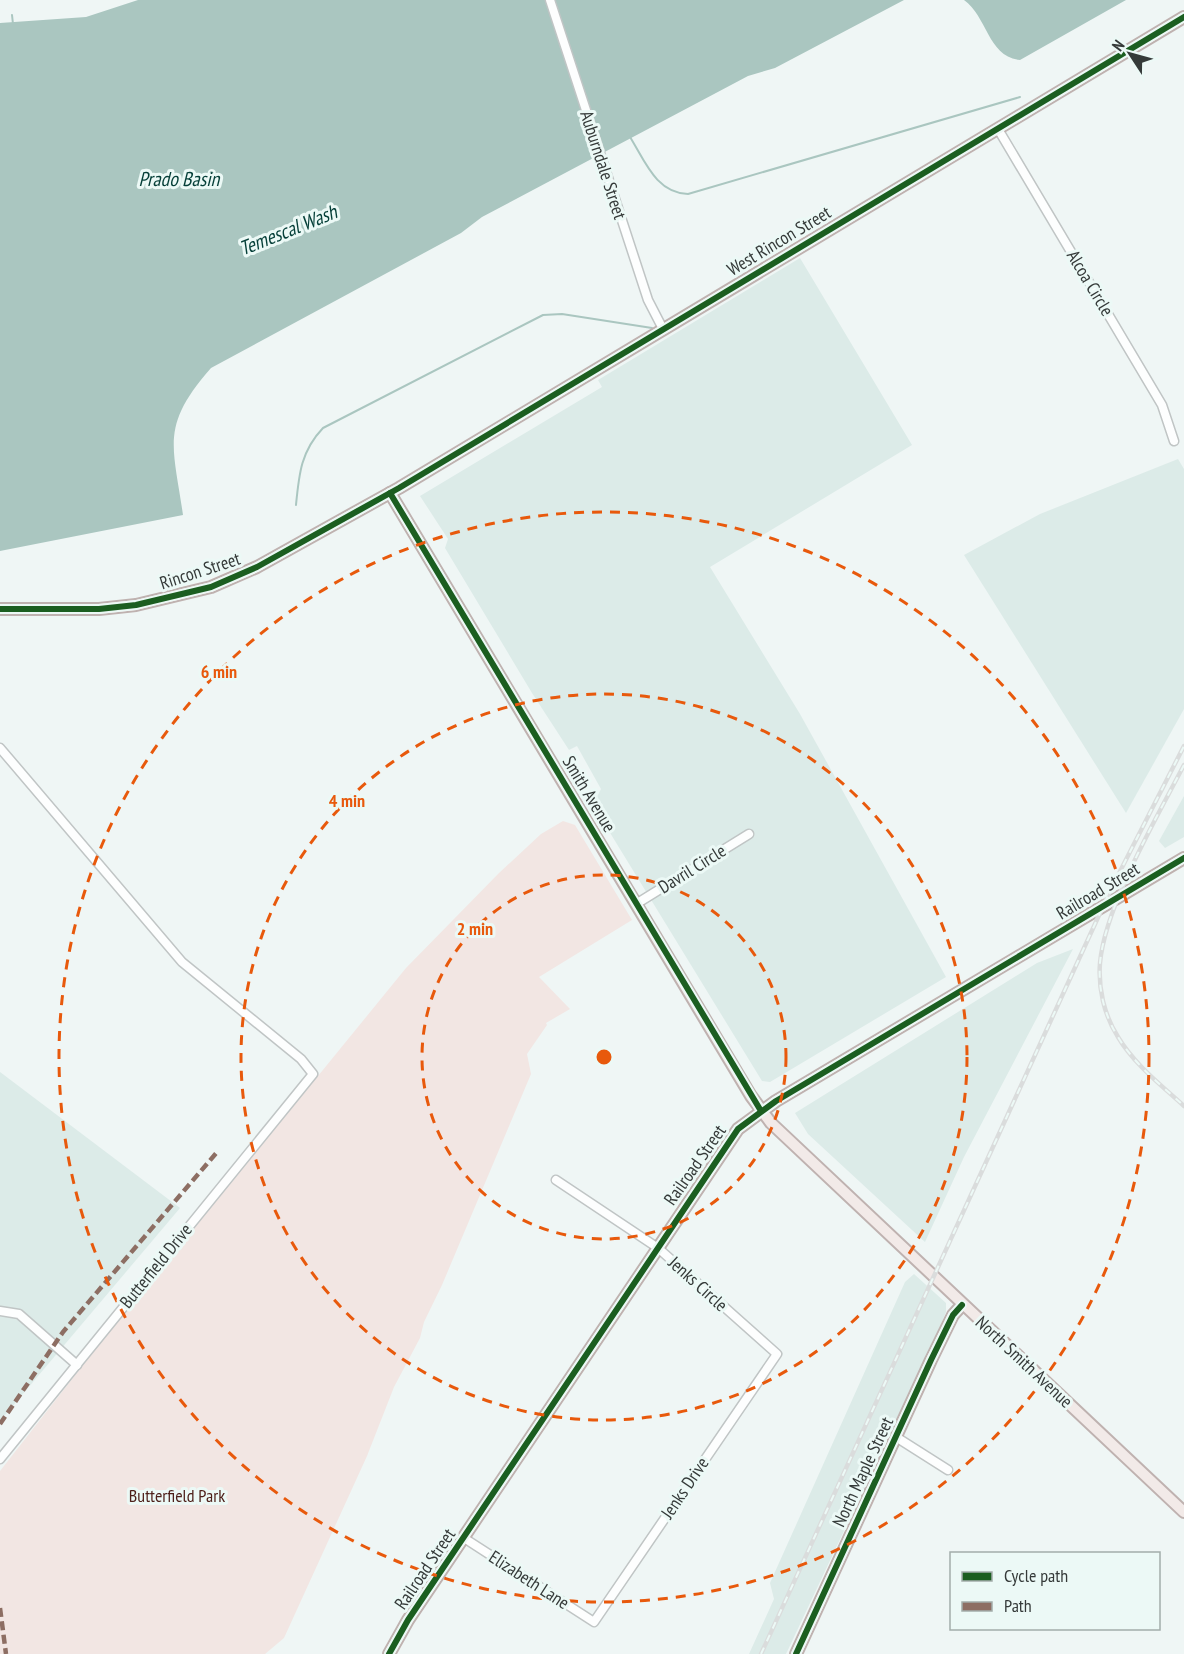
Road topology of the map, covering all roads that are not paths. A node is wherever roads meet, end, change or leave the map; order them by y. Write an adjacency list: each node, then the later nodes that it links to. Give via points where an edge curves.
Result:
1 (550, 0): 4 (street, Auburndale Street, via 648,300)
2 (1184, 17): 3 (main road, West Rincon Street)
3 (998, 129): 4 (main road, West Rincon Street); 5 (street, Alcoa Circle, via 1162,405)
4 (663, 328): 6 (main road, West Rincon Street)
5 (1174, 441)
6 (390, 493): 7 (main road, Rincon Street, via 271,560 211,587 136,605); 11 (main road, Smith Avenue)
7 (0, 609)
8 (0, 748): 18 (street, Butterfield Drive, via 182,962 301,1059 313,1074)
9 (749, 834): 11 (street, Davril Circle)
10 (1184, 858): 12 (main road, Railroad Street)
11 (636, 904): 12 (main road, Smith Avenue)
12 (761, 1111): 14 (main road, Railroad Street, via 726,1144); 15 (main road, North Smith Avenue)
13 (556, 1180): 14 (street, Jenks Circle)
14 (658, 1248): 17 (street, Jenks Circle); 23 (main road, Railroad Street)
15 (962, 1305): 19 (main road, North Maple Street, via 949,1324); 22 (main road, North Smith Avenue)
16 (0, 1311): 18 (street, via 19,1314)
17 (777, 1354): 24 (street, Jenks Drive)
18 (77, 1365): 20 (street, Butterfield Drive)
19 (896, 1437): 21 (street); 26 (main road, North Maple Street)
20 (0, 1458)
21 (948, 1470)
22 (1184, 1512)
23 (464, 1538): 24 (street, Elizabeth Lane); 25 (main road, Railroad Street)
24 (594, 1622)
25 (389, 1654)
26 (796, 1654)

